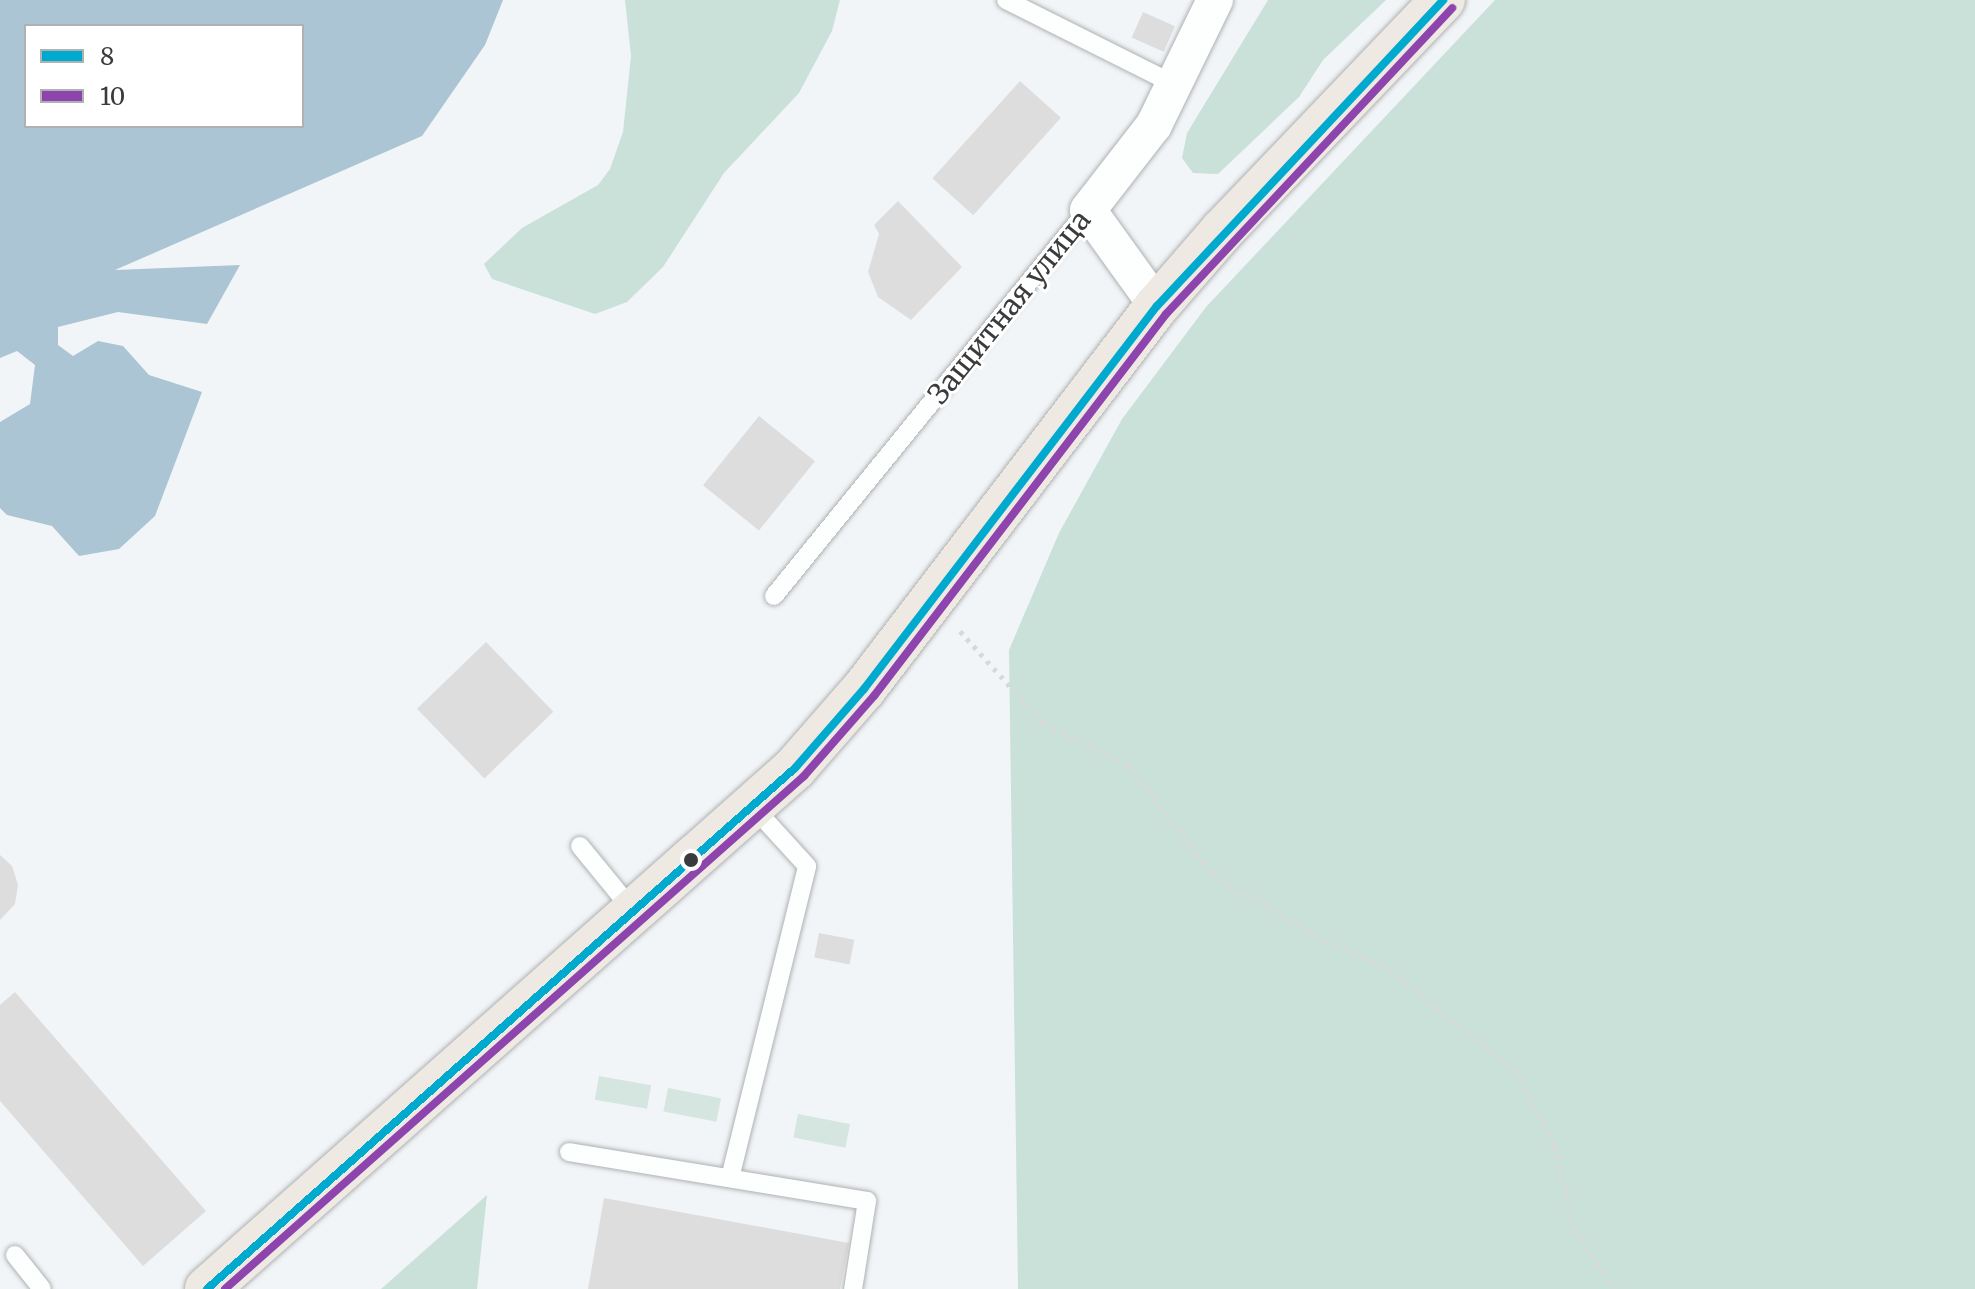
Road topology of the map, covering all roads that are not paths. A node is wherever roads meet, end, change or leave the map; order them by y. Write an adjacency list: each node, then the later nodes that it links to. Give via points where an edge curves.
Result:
1 (1006, 0): 4 (lane)
2 (1215, 0): 4 (street, Защитная улица)
3 (1443, 0): 6 (main road)
4 (1174, 84): 5 (street, Защитная улица, via 1154,125)
5 (1088, 210): 6 (street); 7 (lane, Защитная улица)
6 (1157, 306): 8 (main road, via 864,689)
7 (774, 596)
8 (754, 808): 10 (main road); 12 (lane, via 807,866)
9 (580, 846): 10 (lane)
10 (635, 914): 15 (main road)
11 (569, 1152): 12 (lane)
12 (730, 1178): 16 (lane, via 867,1201)
13 (15, 1255): 14 (lane)
14 (42, 1289)
15 (207, 1289)
16 (853, 1289)

